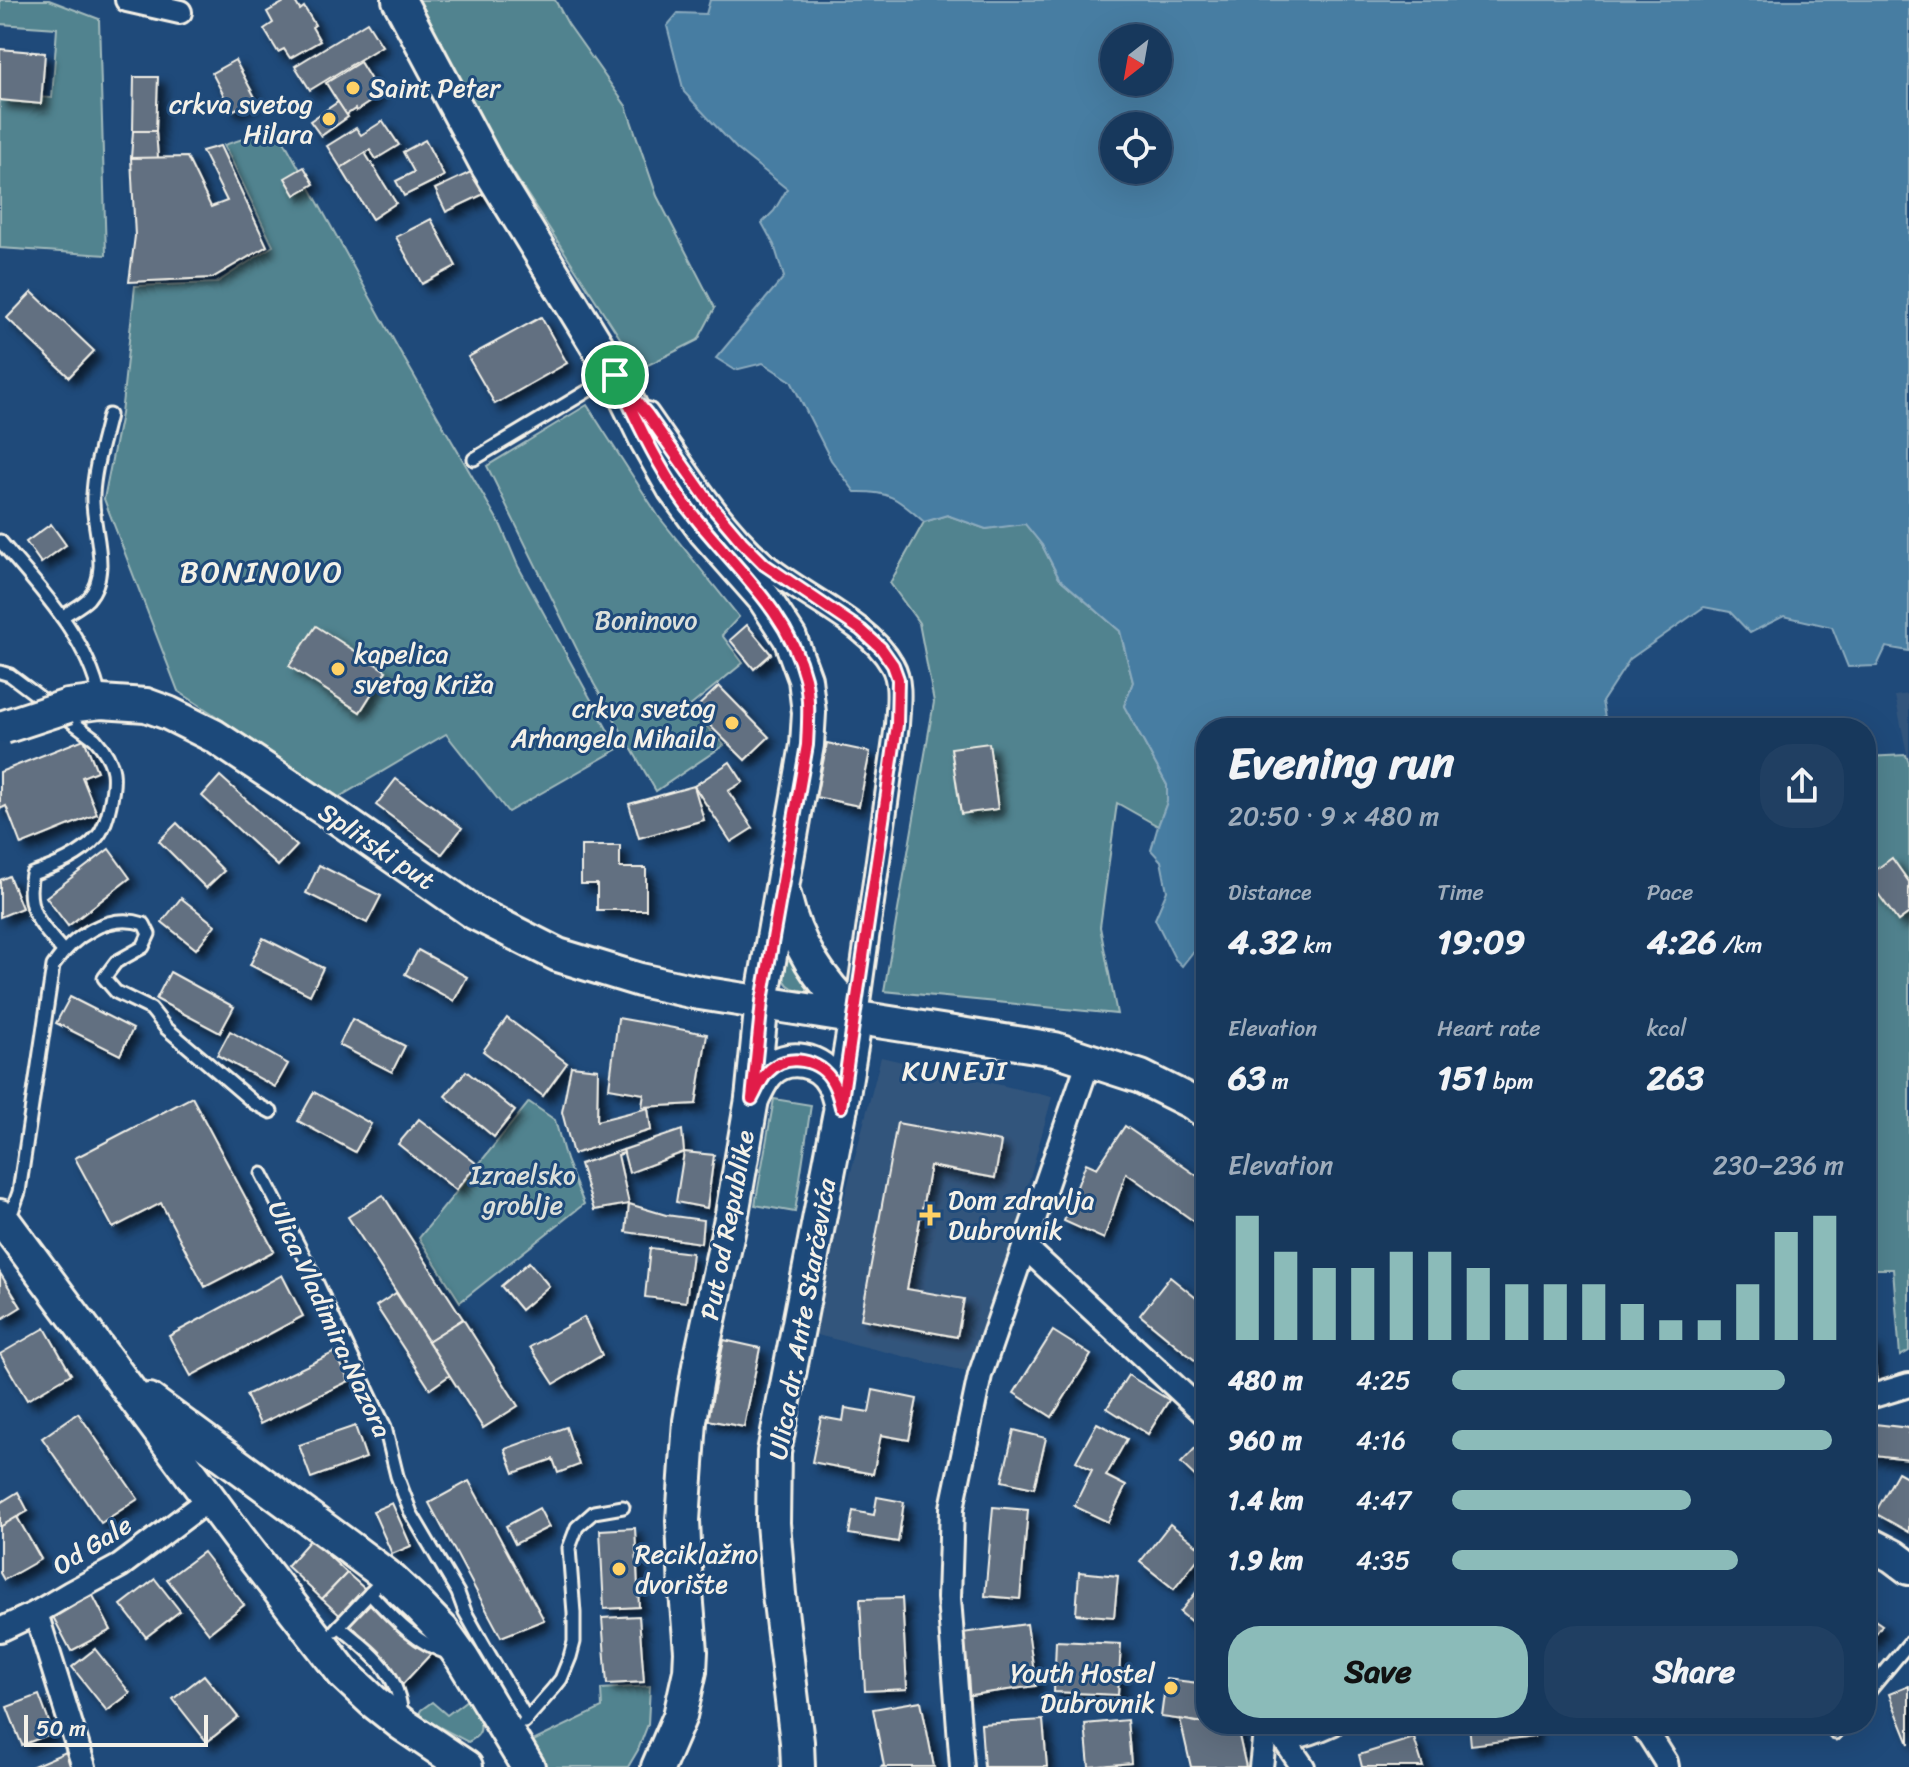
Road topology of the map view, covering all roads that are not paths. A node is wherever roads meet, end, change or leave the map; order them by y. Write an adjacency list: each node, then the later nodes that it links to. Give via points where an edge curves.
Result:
1 (127, 0): 3 (street)
2 (399, 0): 4 (main road, Put od Republike, via 488,167)
3 (180, 12)
4 (615, 375): 6 (lane); 12 (main road, Put od Republike, via 674,489 764,598 790,638 805,679 807,745); 15 (street, via 742,542 765,565 861,630 893,665 898,679 897,725)
5 (109, 415): 8 (lane, via 93,497 98,581 87,600)
6 (474, 459)
7 (0, 541): 8 (lane)
8 (62, 617): 10 (lane, via 87,657)
9 (0, 672): 13 (lane, via 95,739 113,773 110,809 98,837 57,865 32,874 28,891 34,912)
10 (101, 702): 11 (main road, Splitski put, bridge, via 68,706); 14 (main road, Splitski put, via 146,705 214,736 475,913 533,944 640,980)
11 (0, 729)
12 (782, 888): 14 (main road, Put od Republike); 15 (main road, via 803,950)
13 (63, 951): 20 (lane, via 110,922 144,924 149,934 143,947 116,962 104,978 116,992 151,1009 166,1028); 22 (lane, via 53,966 19,1192)
14 (762, 1001): 15 (main road, Splitski put); 17 (main road, Put od Republike)
15 (856, 1016): 16 (main road, Splitski put, via 1055,1049); 19 (main road, Ulica dr. Ante Starčevića)
16 (1089, 1060): 18 (main road, Splitski put, via 1141,1077); 23 (street)
17 (752, 1099): 19 (main road, via 769,1070 786,1060 803,1060 820,1066); 43 (main road, Put od Republike, via 690,1421 683,1520 690,1671 680,1716)
18 (1196, 1105)
19 (841, 1107): 47 (main road, Ulica dr. Ante Starčevića, via 774,1452 773,1523)
20 (271, 1112)
21 (262, 1174): 39 (lane, Ulica Vladimira Nazora, via 385,1427 411,1513 458,1593)
22 (2, 1219): 24 (main road, Ulica Vladimira Nazora)
23 (1025, 1247): 27 (street); 48 (street, via 980,1375 952,1508 949,1598)
24 (105, 1360): 28 (main road, Ulica Vladimira Nazora); 29 (main road, Ulica Vladimira Nazora)
25 (1909, 1385): 26 (street)
26 (1876, 1395)
27 (1196, 1406)
28 (240, 1468): 29 (main road); 33 (main road, Ulica Vladimira Nazora)
29 (209, 1499): 34 (street, Od Gale, via 120,1566); 36 (main road, Ulica Vladimira Nazora)
30 (623, 1507): 39 (lane, via 594,1512 577,1527 569,1548 574,1642 553,1689)
31 (1876, 1547): 32 (main road)
32 (1909, 1568)
33 (379, 1585): 36 (lane); 39 (main road, Ulica Vladimira Nazora, via 442,1630)
34 (36, 1613): 35 (street, Od Gale); 45 (street)
35 (2, 1624)
36 (330, 1635): 44 (main road, Ulica Vladimira Nazora, via 344,1674 402,1724)
37 (1909, 1643): 38 (lane)
38 (1876, 1683)
39 (517, 1727): 44 (main road); 46 (main road, Ulica Vladimira Nazora)
40 (1268, 1734): 49 (street)
41 (1272, 1734): 50 (street)
42 (1648, 1734): 51 (street)
43 (659, 1761)
44 (459, 1762)
45 (84, 1767)
46 (528, 1767)
47 (798, 1767)
48 (962, 1767)
49 (1261, 1767)
50 (1303, 1767)
51 (1667, 1767)

